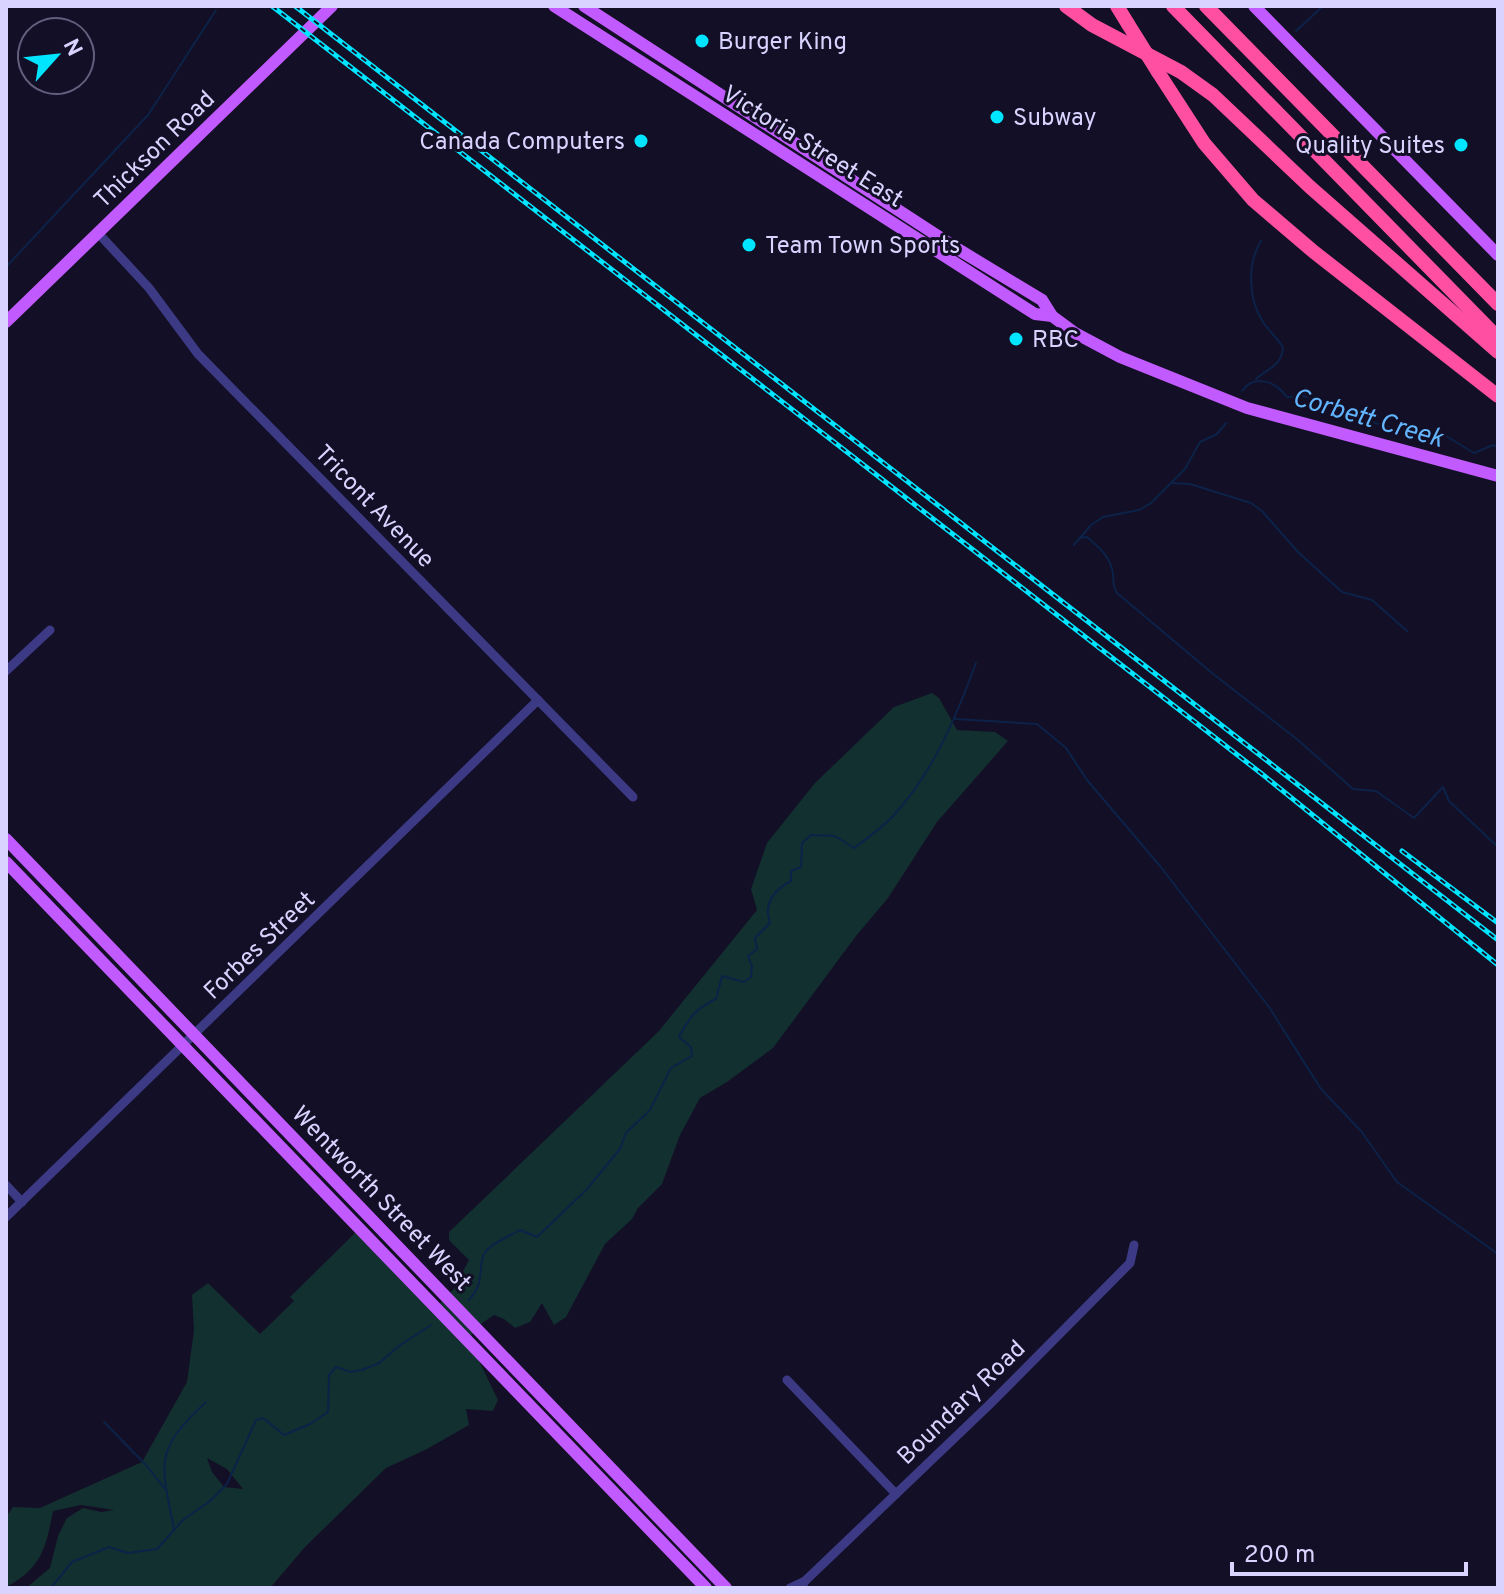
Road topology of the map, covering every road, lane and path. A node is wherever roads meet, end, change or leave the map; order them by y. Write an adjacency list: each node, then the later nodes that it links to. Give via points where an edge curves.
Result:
1 (332, 6): 13 (main road, Thickson Road)
2 (554, 6): 16 (main road, Victoria Street East, via 1035,314)
3 (568, 6): 11 (main road, via 605,30)
4 (584, 6): 11 (main road, Victoria Street East)
5 (1066, 6): 19 (highway, via 1213,95)
6 (1117, 6): 20 (highway, bridge, via 1204,143 1253,200)
7 (1173, 6): 18 (highway)
8 (1206, 6): 12 (highway)
9 (1214, 6): 12 (highway)
10 (1254, 6): 14 (main road)
11 (615, 26): 16 (main road, Victoria Street East, via 1042,300)
12 (1308, 109): 15 (highway)
13 (99, 234): 17 (main road, Thickson Road); 24 (street, Tricont Avenue, via 149,288 198,354)
14 (1498, 255)
15 (1498, 304)
16 (1052, 316): 21 (main road, Victoria Street East, via 1120,357 1247,408)
17 (6, 322)
18 (1498, 338)
19 (1498, 352)
20 (1498, 396)
21 (1498, 476)
22 (50, 630): 23 (street)
23 (6, 671)
24 (538, 700): 25 (street, Tricont Avenue); 28 (street, Forbes Street)
25 (633, 797)
26 (6, 839): 28 (main road, Wentworth Street West)
27 (6, 862): 29 (main road, Wentworth Street West)
28 (194, 1035): 29 (street, Forbes Street); 38 (main road, Wentworth Street West)
29 (183, 1047): 31 (street, Forbes Street); 37 (main road, Wentworth Street West)
30 (6, 1185): 31 (street)
31 (22, 1202): 32 (street, Forbes Street)
32 (6, 1217)
33 (1134, 1245): 35 (street, Boundary Road, via 1130,1263)
34 (787, 1380): 35 (street)
35 (896, 1494): 36 (street, Boundary Road)
36 (803, 1584): 39 (street, Boundary Road)
37 (706, 1588)
38 (726, 1588)
39 (790, 1588)

